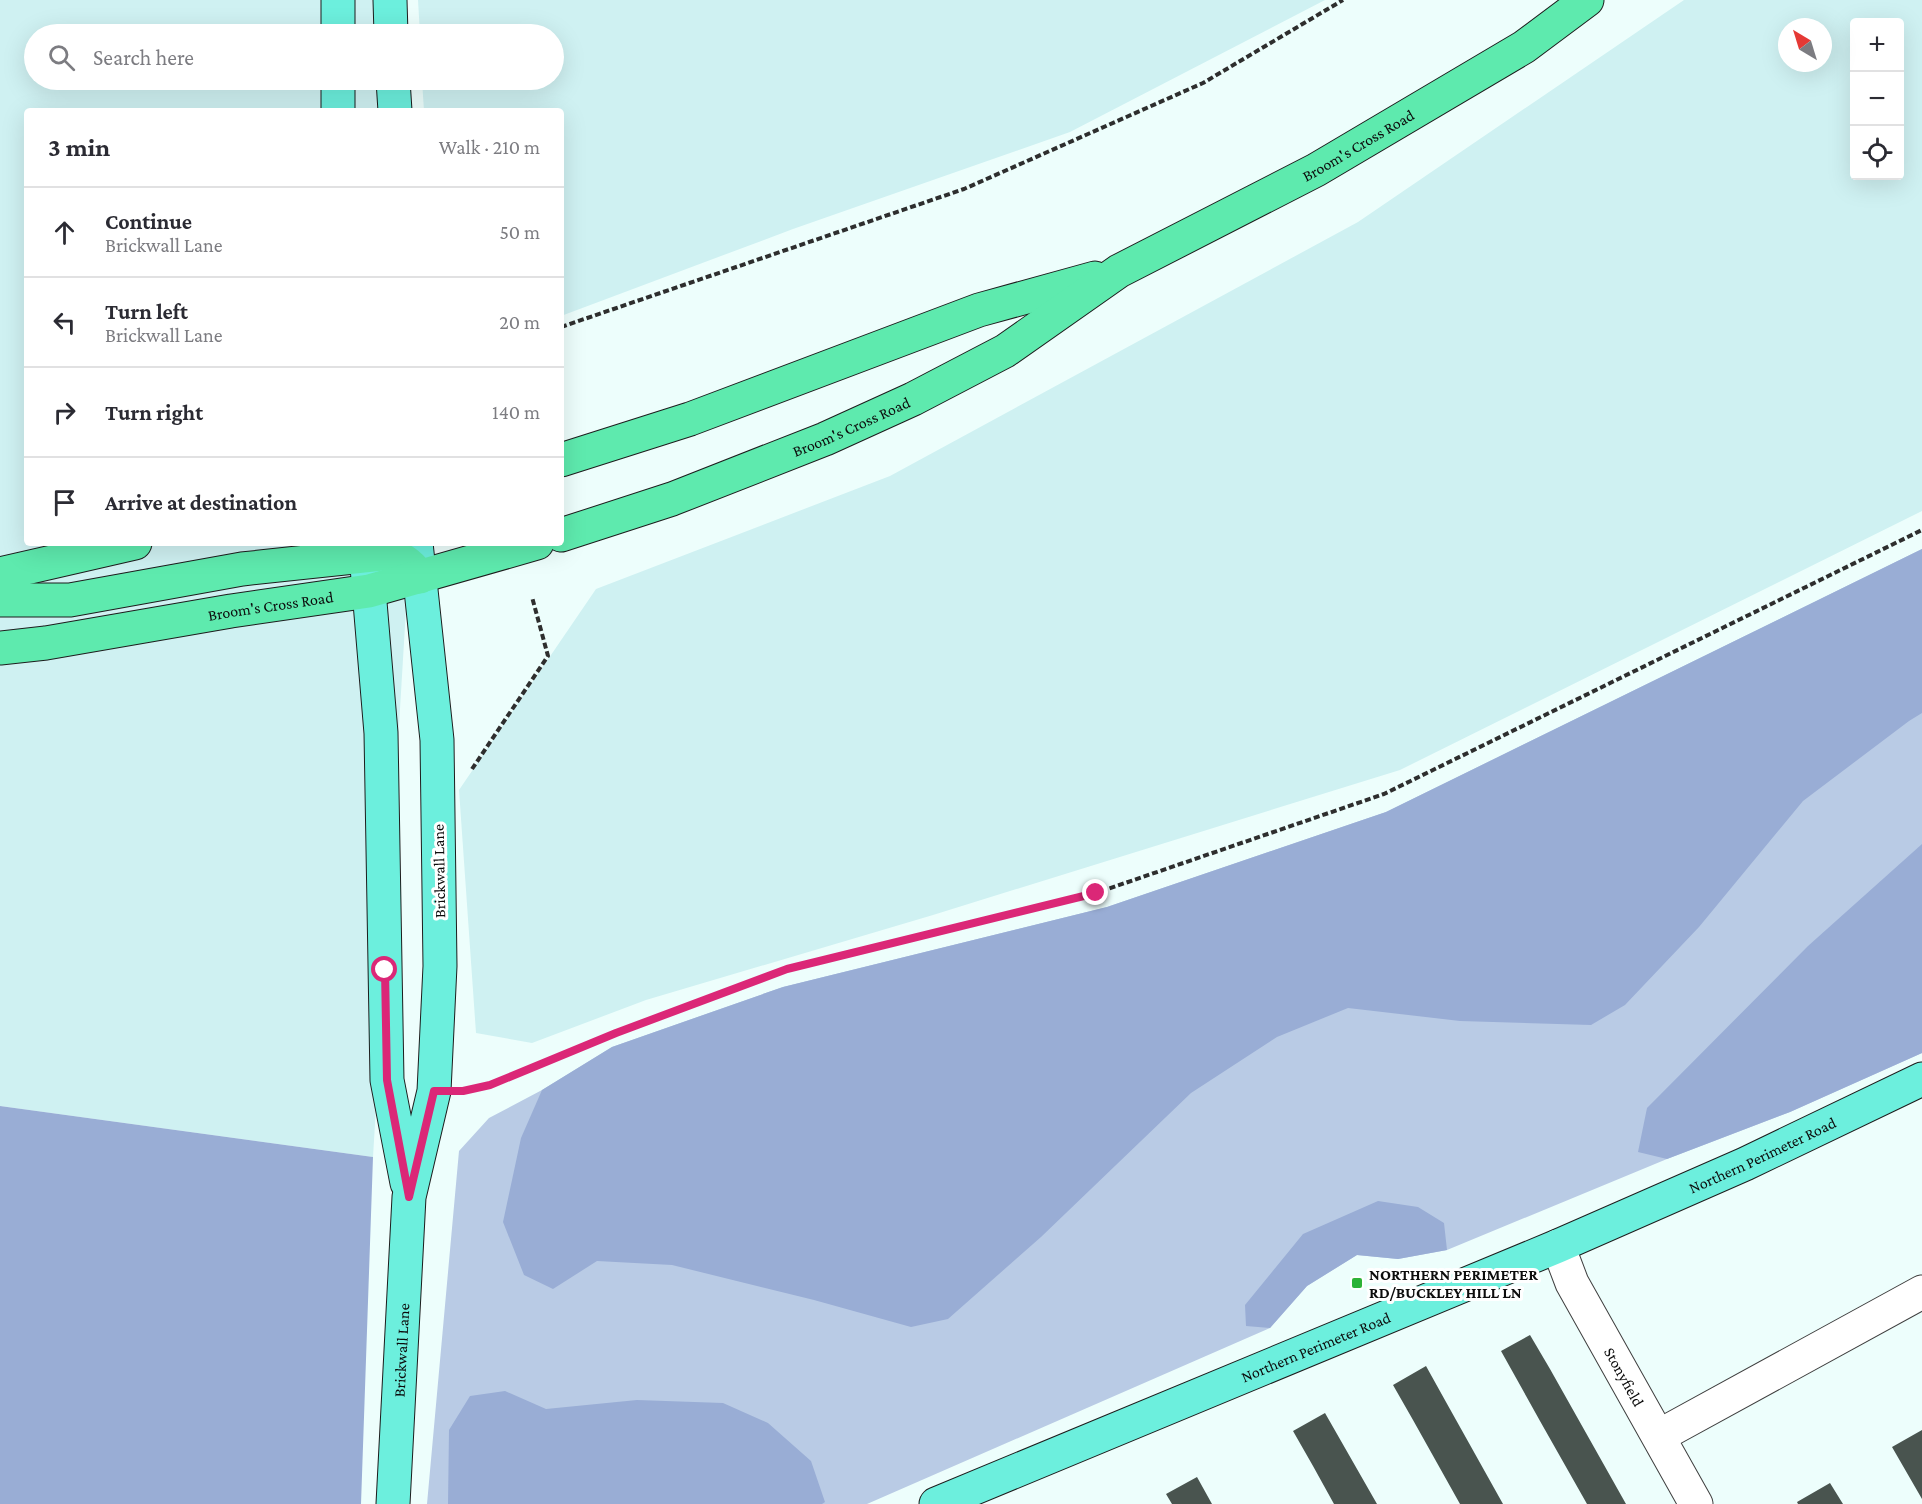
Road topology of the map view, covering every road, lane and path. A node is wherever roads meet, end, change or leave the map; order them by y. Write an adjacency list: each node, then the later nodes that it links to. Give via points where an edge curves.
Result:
1 (338, 0): 5 (main road)
2 (390, 0): 6 (main road)
3 (1343, 0): 12 (path, via 1203,83 964,189)
4 (1587, 0): 11 (highway, Broom's Cross Road, via 1524,47 1316,170)
5 (338, 24)
6 (391, 24)
7 (338, 90): 9 (main road)
8 (393, 90): 10 (main road)
9 (338, 108)
10 (394, 108)
11 (1119, 271): 13 (highway, Broom's Cross Road, via 978,310 690,419); 15 (highway, Broom's Cross Road, via 1005,351 913,399 825,439 683,495)
12 (564, 326)
13 (564, 459)
14 (1922, 530): 28 (path, via 1384,794 1096,893 787,969 490,1085 463,1091)
15 (564, 534)
16 (122, 546): 20 (highway)
17 (416, 546): 21 (main road, Brickwall Lane)
18 (527, 546): 21 (highway, Broom's Cross Road)
19 (365, 549): 21 (highway, via 405,560); 22 (main road, Brickwall Lane); 24 (highway, via 70,600)
20 (0, 574)
21 (420, 577): 22 (highway, Broom's Cross Road); 28 (main road, Brickwall Lane, via 437,740 440,966)
22 (369, 591): 25 (highway, Broom's Cross Road); 29 (main road, Brickwall Lane, via 381,733 387,1080)
23 (532, 597): 26 (path, via 548,656)
24 (0, 600)
25 (0, 648)
26 (471, 770)
27 (1922, 1079): 30 (main road, Northern Perimeter Road, via 1745,1164)
28 (434, 1091): 29 (main road, Brickwall Lane)
29 (409, 1197): 34 (main road, Brickwall Lane)
30 (1558, 1246): 32 (street, Stonyfield, via 1572,1283); 33 (main road, Northern Perimeter Road)
31 (1922, 1292): 32 (street)
32 (1659, 1436): 35 (street, Stonyfield)
33 (941, 1503)
34 (393, 1504)
35 (1696, 1504)

